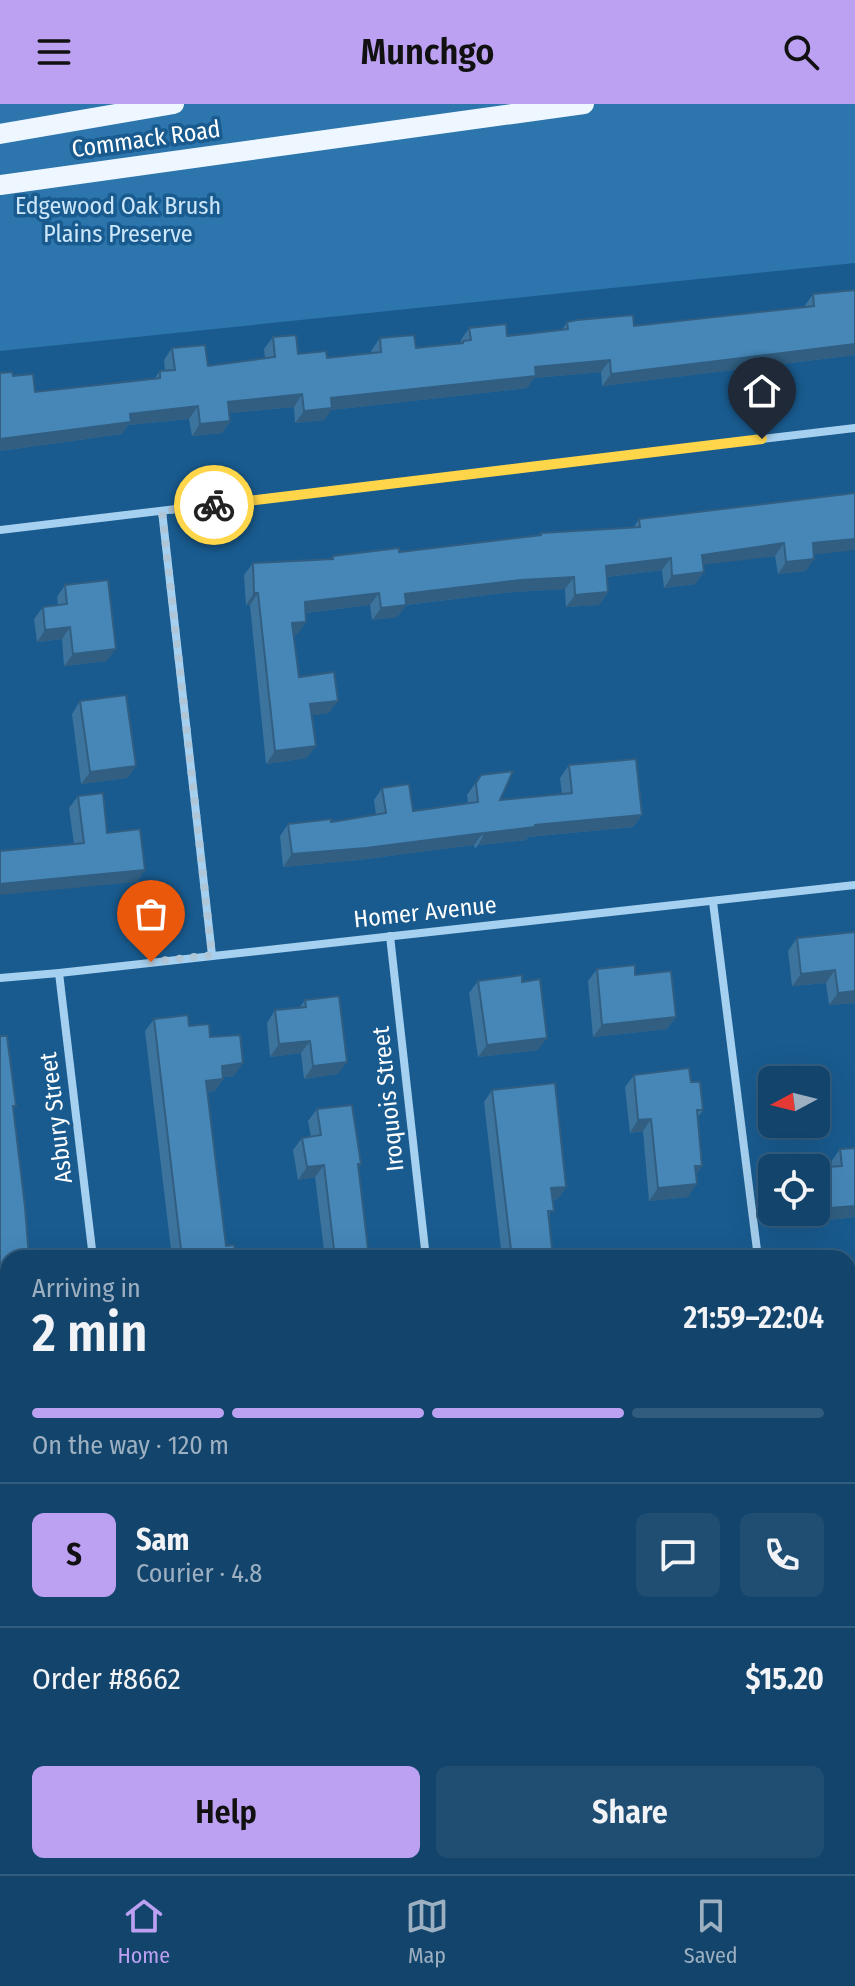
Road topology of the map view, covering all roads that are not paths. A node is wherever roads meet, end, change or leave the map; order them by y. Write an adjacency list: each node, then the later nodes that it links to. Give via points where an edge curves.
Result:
1 (174, 104): 3 (main road, Commack Road)
2 (584, 104): 4 (main road, Commack Road)
3 (0, 134)
4 (0, 185)
5 (855, 428): 6 (street)
6 (162, 511): 7 (street); 11 (street)
7 (0, 530)
8 (855, 885): 9 (street, Homer Avenue)
9 (713, 902): 10 (street, Homer Avenue); 16 (street)
10 (390, 936): 11 (street, Homer Avenue); 15 (street, Iroquois Street)
11 (212, 955): 12 (street, Homer Avenue)
12 (59, 973): 13 (street, Homer Avenue); 14 (street, Asbury Street)
13 (0, 978)
14 (92, 1250)
15 (425, 1250)
16 (757, 1250)

